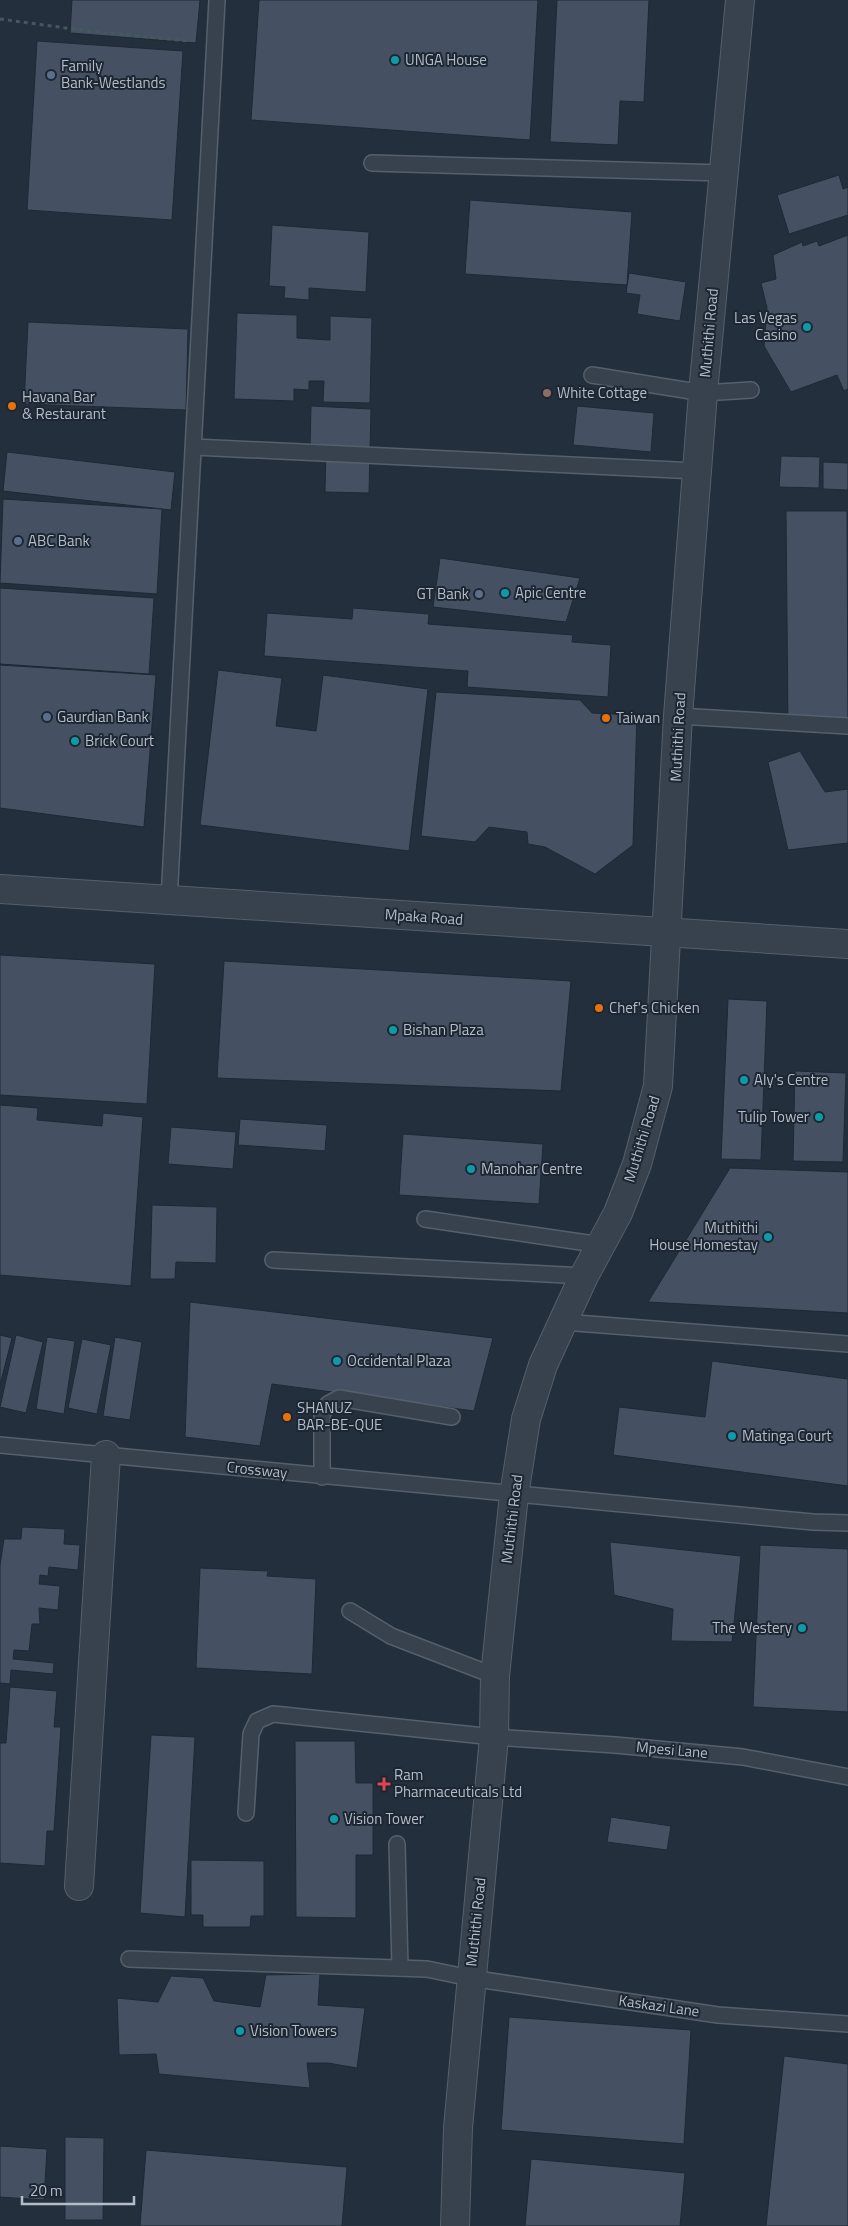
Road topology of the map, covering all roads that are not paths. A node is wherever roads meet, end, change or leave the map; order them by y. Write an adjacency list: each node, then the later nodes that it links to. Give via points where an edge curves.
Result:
1 (217, 0): 8 (lane)
2 (740, 0): 4 (street, Muthithi Road)
3 (372, 163): 4 (lane)
4 (723, 173): 7 (street, Muthithi Road)
5 (592, 375): 7 (lane)
6 (751, 390): 7 (lane)
7 (703, 393): 9 (street, Muthithi Road)
8 (194, 448): 9 (lane); 13 (lane)
9 (697, 471): 10 (street, Muthithi Road)
10 (678, 716): 11 (lane); 14 (street, Muthithi Road)
11 (848, 726)
12 (0, 889): 13 (street, Mpaka Road)
13 (169, 900): 14 (street, Mpaka Road)
14 (667, 932): 15 (street, Mpaka Road); 17 (street, Muthithi Road, via 658,1086 637,1164)
15 (848, 944)
16 (425, 1219): 17 (lane)
17 (601, 1246): 19 (street, Muthithi Road)
18 (273, 1260): 19 (lane)
19 (584, 1276): 20 (street, Muthithi Road)
20 (563, 1322): 21 (lane); 26 (street, Muthithi Road, via 543,1365 526,1419)
21 (848, 1344)
22 (452, 1417): 25 (lane, via 339,1398 328,1404 322,1414)
23 (0, 1444): 24 (lane, Crossway)
24 (106, 1455): 25 (lane, Crossway); 34 (street)
25 (322, 1476): 26 (lane, Crossway)
26 (514, 1495): 27 (lane, Crossway); 29 (street, Muthithi Road)
27 (848, 1523)
28 (350, 1611): 29 (lane, via 391,1636)
29 (495, 1676): 30 (street, Muthithi Road)
30 (494, 1738): 31 (lane, Mpesi Lane, via 743,1757); 32 (lane, Mpesi Lane, via 273,1714 257,1721 251,1734); 37 (street, Muthithi Road)
31 (848, 1777)
32 (246, 1813)
33 (397, 1844): 36 (lane)
34 (79, 1886)
35 (129, 1959): 36 (lane, Kaskazi Lane)
36 (400, 1968): 37 (lane, Kaskazi Lane, via 427,1969)
37 (470, 1978): 38 (lane, Kaskazi Lane, via 718,2015); 39 (street, Muthithi Road, via 458,2128)
38 (848, 2024)
39 (455, 2226)

